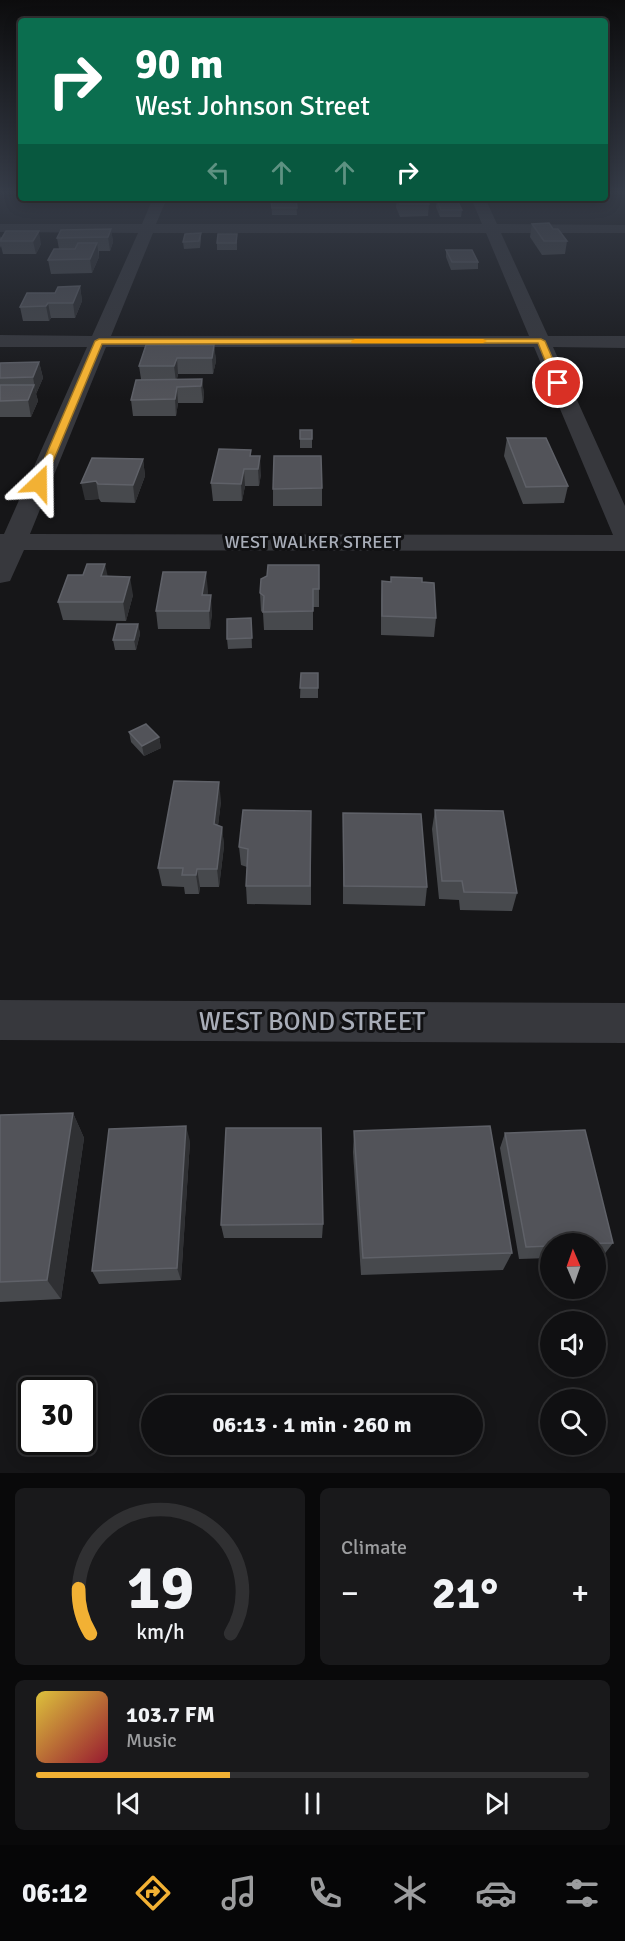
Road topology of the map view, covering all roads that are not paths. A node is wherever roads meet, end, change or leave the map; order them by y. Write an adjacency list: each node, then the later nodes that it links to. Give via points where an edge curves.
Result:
1 (133, 262): 4 (street)
2 (506, 262): 5 (street)
3 (0, 341): 4 (street)
4 (99, 341): 5 (street); 8 (street)
5 (541, 341): 6 (street); 7 (street)
6 (625, 342)
7 (625, 534)
8 (7, 542): 9 (street, WEST WALKER STREET); 10 (street)
9 (625, 543)
10 (0, 575)
11 (0, 1020): 12 (street, WEST BOND STREET)
12 (625, 1023)

